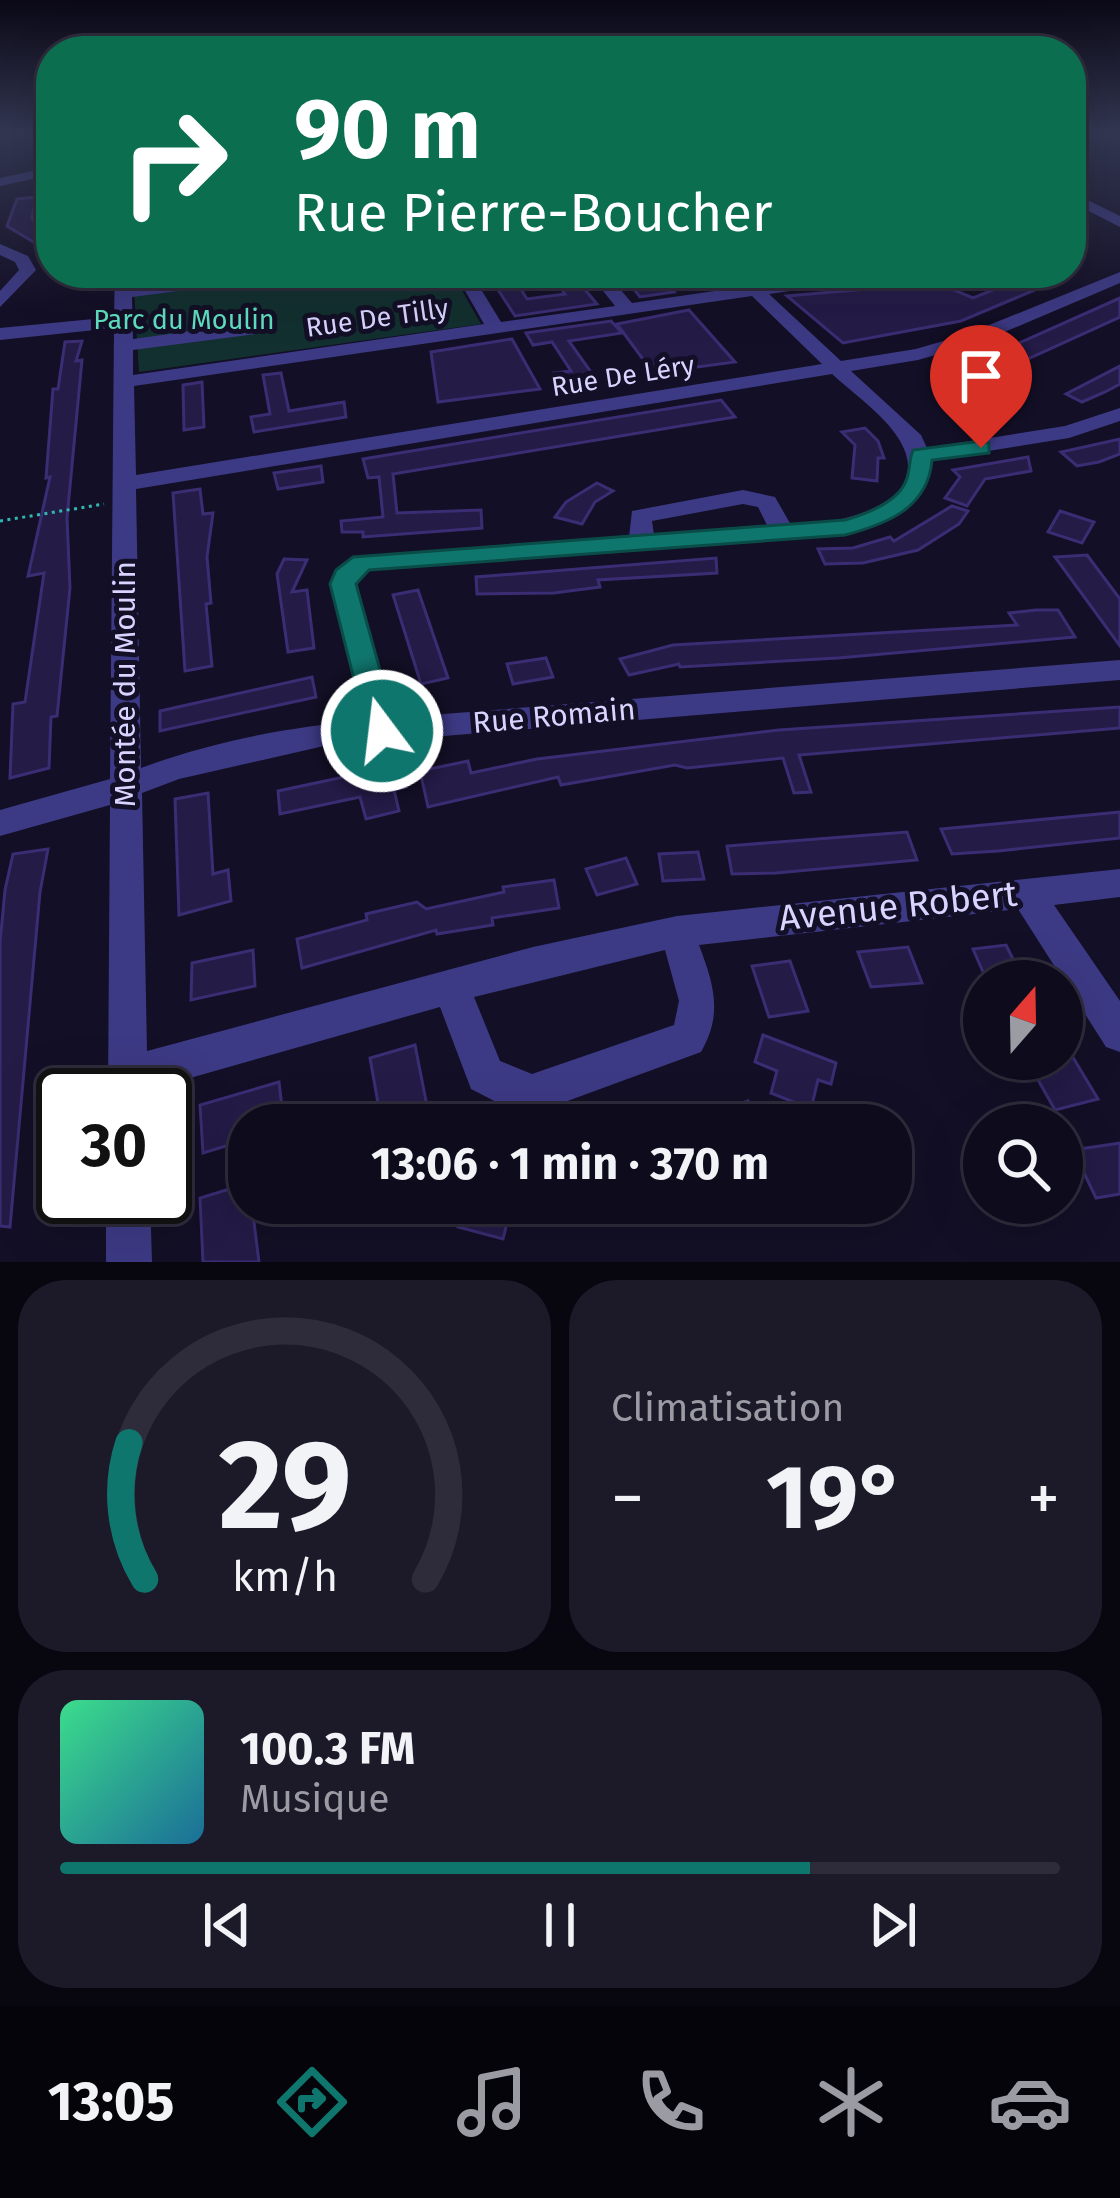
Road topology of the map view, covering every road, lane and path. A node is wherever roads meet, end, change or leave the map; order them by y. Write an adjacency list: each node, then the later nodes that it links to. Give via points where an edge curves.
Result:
1 (1086, 204): 2 (street)
2 (1120, 221)
3 (0, 249): 13 (street, via 28,270)
4 (1120, 277): 19 (street, Rue De Léry, via 958,343)
5 (122, 288): 12 (street, Montée du Moulin)
6 (161, 288): 12 (street)
7 (472, 288): 16 (street, Rue De Tilly)
8 (610, 288): 14 (street)
9 (753, 288): 11 (street)
10 (782, 288): 11 (street, Rue De Tilly)
11 (757, 292): 14 (street, Rue De Tilly); 19 (street)
12 (122, 293): 18 (street, Montée du Moulin)
13 (0, 302)
14 (628, 310): 16 (street, Rue De Tilly)
15 (256, 328): 18 (street)
16 (496, 329): 20 (street, Rue De Tilly)
17 (0, 334): 18 (street)
18 (123, 334): 20 (street, Montée du Moulin)
19 (837, 368): 22 (street); 23 (street, Rue De Léry)
20 (123, 382): 23 (street, Montée du Moulin)
21 (1120, 414): 22 (street, via 1069,432)
22 (921, 455): 25 (street, via 915,490 888,513)
23 (124, 492): 24 (path); 29 (street, Montée du Moulin)
24 (0, 521)
25 (783, 533): 26 (street); 26 (street, via 766,502 743,497 640,516)
26 (642, 543): 28 (street, via 352,568 343,584)
27 (1120, 670): 28 (street, Rue Romain)
28 (382, 731): 29 (street, Rue Romain, via 298,739)
29 (126, 786): 30 (street, Rue Romain); 36 (street, Montée du Moulin)
30 (0, 823)
31 (1120, 883): 32 (street, Avenue Robert)
32 (1027, 892): 33 (street, Avenue Robert); 35 (street)
33 (677, 932): 34 (street, Avenue Robert); 34 (street, via 700,1011 687,1039 532,1094 485,1075)
34 (452, 988): 37 (street, Avenue Robert)
35 (1120, 1034)
36 (128, 1068)
37 (185, 1068)
38 (128, 1224): 39 (street)
39 (129, 1262)

